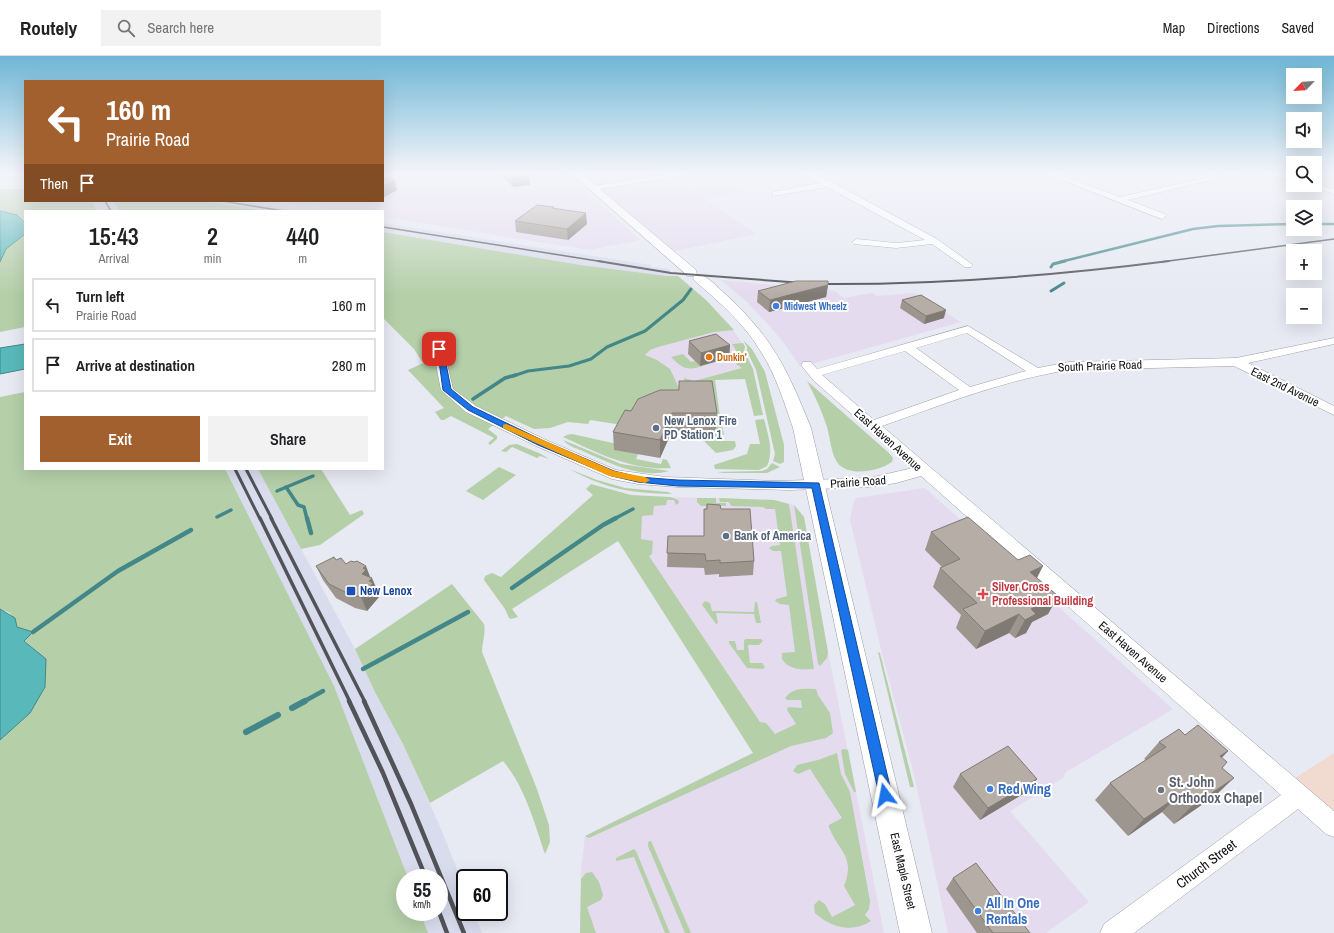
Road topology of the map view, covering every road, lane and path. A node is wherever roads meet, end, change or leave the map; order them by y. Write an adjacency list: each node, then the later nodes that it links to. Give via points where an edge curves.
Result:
1 (624, 214): 17 (main road, East Maple Street, via 736,312 768,352 786,384 802,428)
2 (885, 214): 5 (street)
3 (1157, 214): 4 (street)
4 (1162, 216)
5 (934, 240): 6 (street, via 901,246); 7 (street)
6 (857, 242)
7 (968, 265)
8 (1334, 341): 11 (street, South Prairie Road)
9 (906, 347): 12 (street, via 968,329); 13 (street); 15 (street, East Haven Avenue, via 811,369)
10 (439, 349): 17 (street, Prairie Road, via 447,390 471,408 612,474 638,480 678,483)
11 (1236, 362): 12 (street, South Prairie Road, via 1069,366); 14 (street, East 2nd Avenue)
12 (1036, 372): 13 (street, South Prairie Road)
13 (969, 392): 15 (street, South Prairie Road)
14 (1334, 411)
15 (872, 425): 16 (street, East Haven Avenue)
16 (923, 470): 17 (street, Prairie Road, via 868,484); 18 (street, East Haven Avenue)
17 (816, 485): 20 (main road, East Maple Street)
18 (1299, 795): 19 (street, East Haven Avenue); 21 (street, Church Street)
19 (1334, 826)
20 (916, 933)
21 (1113, 933)

